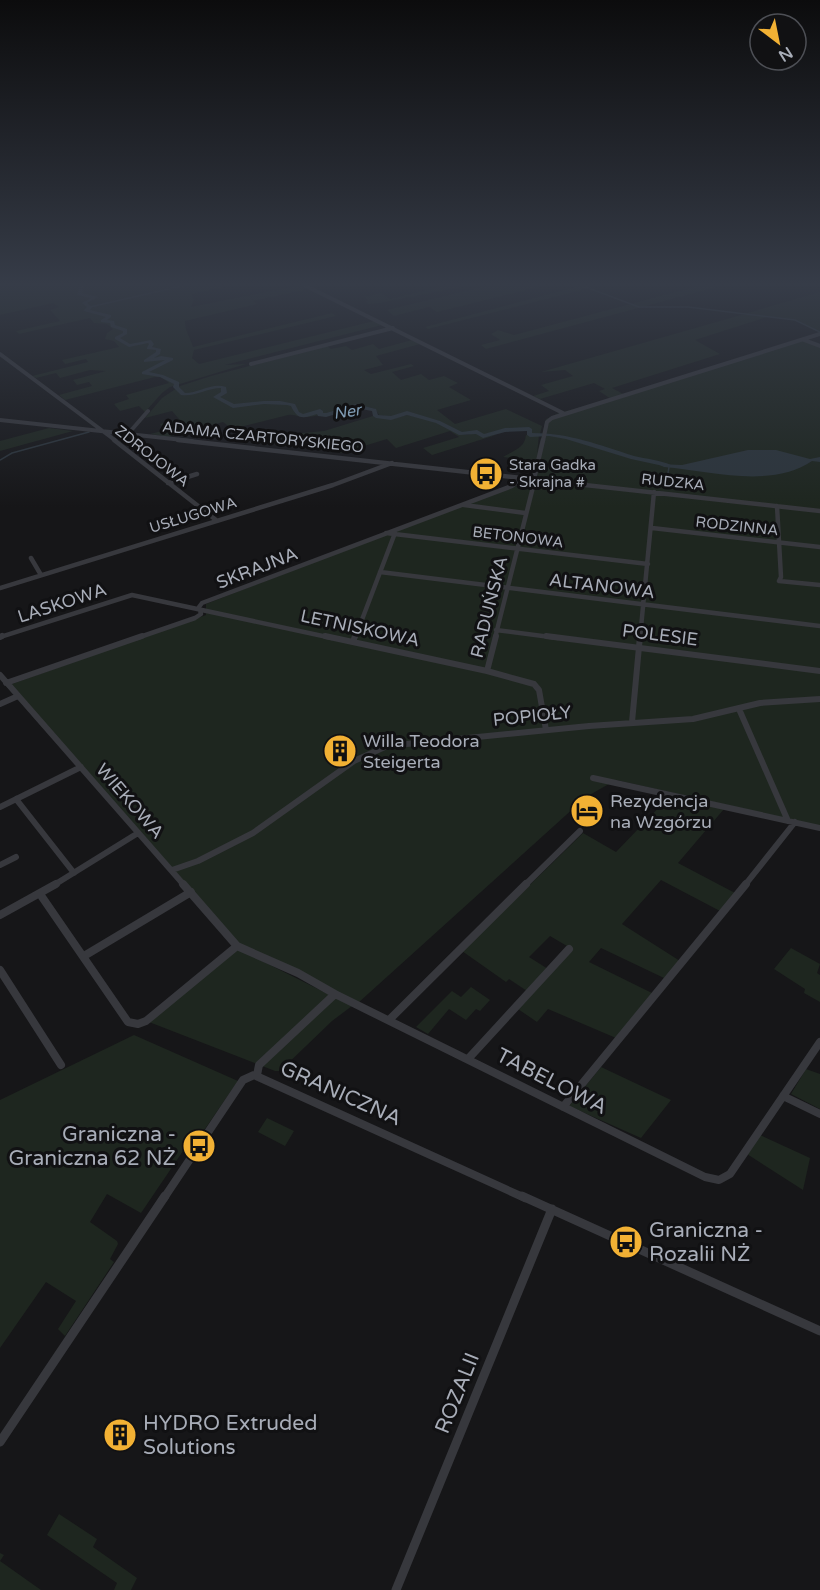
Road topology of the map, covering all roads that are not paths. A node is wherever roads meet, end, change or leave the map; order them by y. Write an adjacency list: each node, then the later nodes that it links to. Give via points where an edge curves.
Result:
1 (7, 359): 9 (street, ZDROJOWA)
2 (270, 359): 5 (street)
3 (455, 359): 7 (street)
4 (742, 359): 7 (street)
5 (251, 364)
6 (148, 411): 10 (street)
7 (563, 413): 14 (street, RADUŃSKA, via 548,420)
8 (0, 420): 9 (street, ADAMA CZARTORYSKIEGO)
9 (102, 431): 10 (street, ADAMA CZARTORYSKIEGO); 15 (street, ZDROJOWA)
10 (128, 434): 11 (street, ADAMA CZARTORYSKIEGO)
11 (392, 463): 13 (street, ADAMA CZARTORYSKIEGO); 21 (street, USŁUGOWA)
12 (197, 474): 15 (street)
13 (524, 478): 14 (street, RUDZKA); 17 (street, SKRAJNA)
14 (534, 479): 16 (street, RUDZKA); 20 (street, RADUŃSKA)
15 (168, 483): 21 (street, ZDROJOWA)
16 (654, 492): 18 (street, RUDZKA); 22 (street)
17 (462, 505): 20 (street); 23 (street, SKRAJNA)
18 (777, 506): 19 (street, RUDZKA); 24 (street)
19 (820, 511)
20 (525, 513): 26 (street, RADUŃSKA)
21 (216, 520): 30 (street, USŁUGOWA)
22 (652, 528): 24 (street, RODZINNA); 28 (street)
23 (395, 532): 26 (street, BETONOWA); 29 (street); 36 (street, SKRAJNA, via 202,603)
24 (779, 542): 25 (street, RODZINNA); 31 (street, via 779,580)
25 (820, 547)
26 (518, 550): 28 (street, BETONOWA); 33 (street, RADUŃSKA)
27 (31, 558): 30 (street)
28 (648, 564): 35 (street)
29 (380, 572): 33 (street, ALTANOWA); 40 (street)
30 (42, 575): 32 (street, USŁUGOWA)
31 (820, 585)
32 (0, 588)
33 (508, 588): 35 (street, ALTANOWA); 38 (street, RADUŃSKA)
34 (132, 595): 36 (street, LETNISKOWA); 39 (street, LASKOWA)
35 (644, 605): 37 (street, ALTANOWA); 41 (street)
36 (200, 610): 40 (street, LETNISKOWA); 45 (street, SKRAJNA, via 195,618)
37 (820, 626)
38 (496, 630): 41 (street, POLESIE); 42 (street, RADUŃSKA)
39 (0, 637)
40 (353, 642): 42 (street, LETNISKOWA)
41 (639, 648): 43 (street, POLESIE); 50 (street)
42 (488, 671): 51 (street, LETNISKOWA, via 534,684 539,690)
43 (820, 671)
44 (0, 675): 45 (street, WIEKOWA)
45 (6, 683): 46 (street, WIEKOWA)
46 (18, 696): 48 (street); 52 (street, WIEKOWA)
47 (820, 699): 49 (street, POPIOŁY)
48 (0, 704)
49 (739, 708): 50 (street, POPIOŁY, via 693,719); 56 (street)
50 (632, 722): 51 (street, POPIOŁY)
51 (546, 730): 62 (street, POPIOŁY, via 387,746 354,761 254,833)
52 (81, 767): 54 (street); 59 (street, WIEKOWA)
53 (593, 778): 56 (street)
54 (16, 799): 55 (street); 63 (street)
55 (0, 807)
56 (791, 821): 57 (street); 78 (street, via 719,919)
57 (820, 828)
58 (580, 831): 72 (street)
59 (138, 833): 62 (street, WIEKOWA); 63 (street)
60 (16, 857): 61 (street)
61 (0, 865)
62 (172, 870): 64 (street, WIEKOWA)
63 (74, 873): 65 (street)
64 (191, 892): 67 (street, WIEKOWA); 69 (street)
65 (40, 894): 66 (street); 69 (street)
66 (0, 915)
67 (237, 946): 69 (street, via 138,1024 128,1022); 71 (street, TABELOWA)
68 (568, 949): 74 (street)
69 (84, 957)
70 (0, 970): 75 (street)
71 (335, 994): 72 (street, TABELOWA); 76 (street, via 259,1065)
72 (389, 1020): 74 (street, TABELOWA)
73 (820, 1042): 77 (street)
74 (468, 1059): 78 (street, TABELOWA)
75 (61, 1065)
76 (257, 1075): 80 (street, GRANICZNA); 82 (street, GRANICZNA, via 243,1080)
77 (783, 1096): 78 (street, TABELOWA, via 730,1174 719,1180 705,1177); 79 (street)
78 (563, 1107)
79 (820, 1114)
80 (552, 1209): 81 (street, GRANICZNA); 83 (street, ROZALII)
81 (820, 1331)
82 (0, 1442)
83 (396, 1590)

